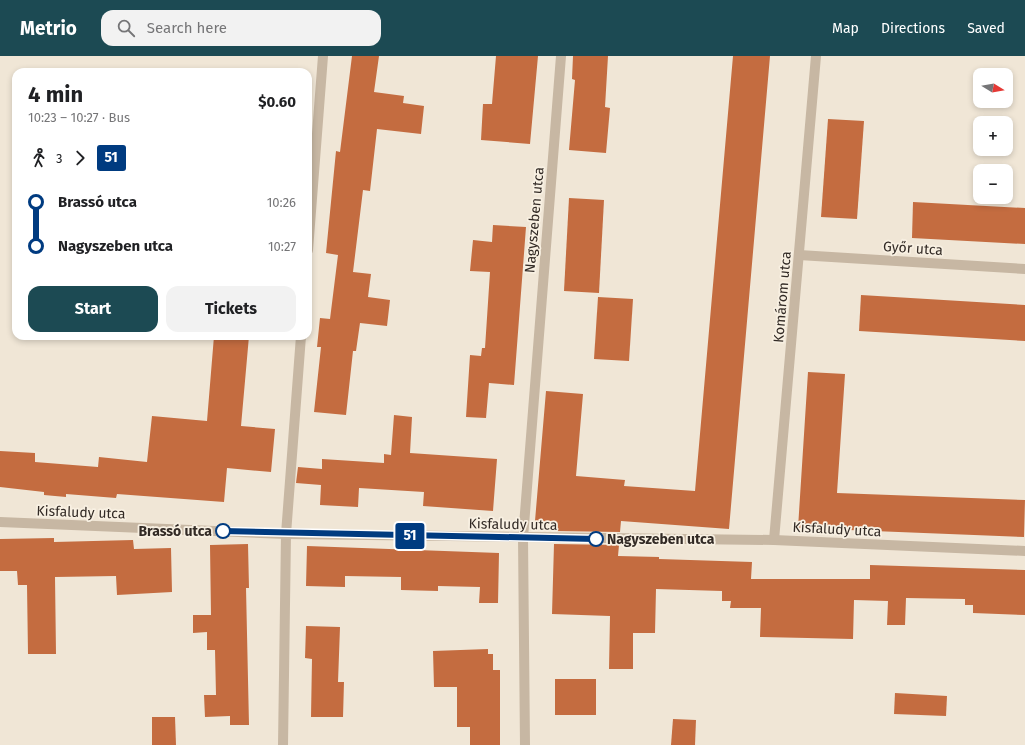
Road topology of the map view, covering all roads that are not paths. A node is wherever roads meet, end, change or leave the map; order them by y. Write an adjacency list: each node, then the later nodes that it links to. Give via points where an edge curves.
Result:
1 (323, 56): 4 (street)
2 (561, 56): 10 (street, Nagyszeben utca)
3 (816, 56): 5 (street, Komárom utca)
4 (312, 198)
5 (799, 255): 6 (street, Győr utca); 11 (street, Komárom utca)
6 (1025, 270)
7 (301, 340): 9 (street)
8 (0, 522): 9 (street, Kisfaludy utca)
9 (286, 534): 10 (street, Kisfaludy utca); 13 (street)
10 (523, 538): 11 (street, Kisfaludy utca); 14 (street, Nagyszeben utca)
11 (774, 540): 12 (street, Kisfaludy utca)
12 (1025, 552)
13 (283, 745)
14 (525, 745)

